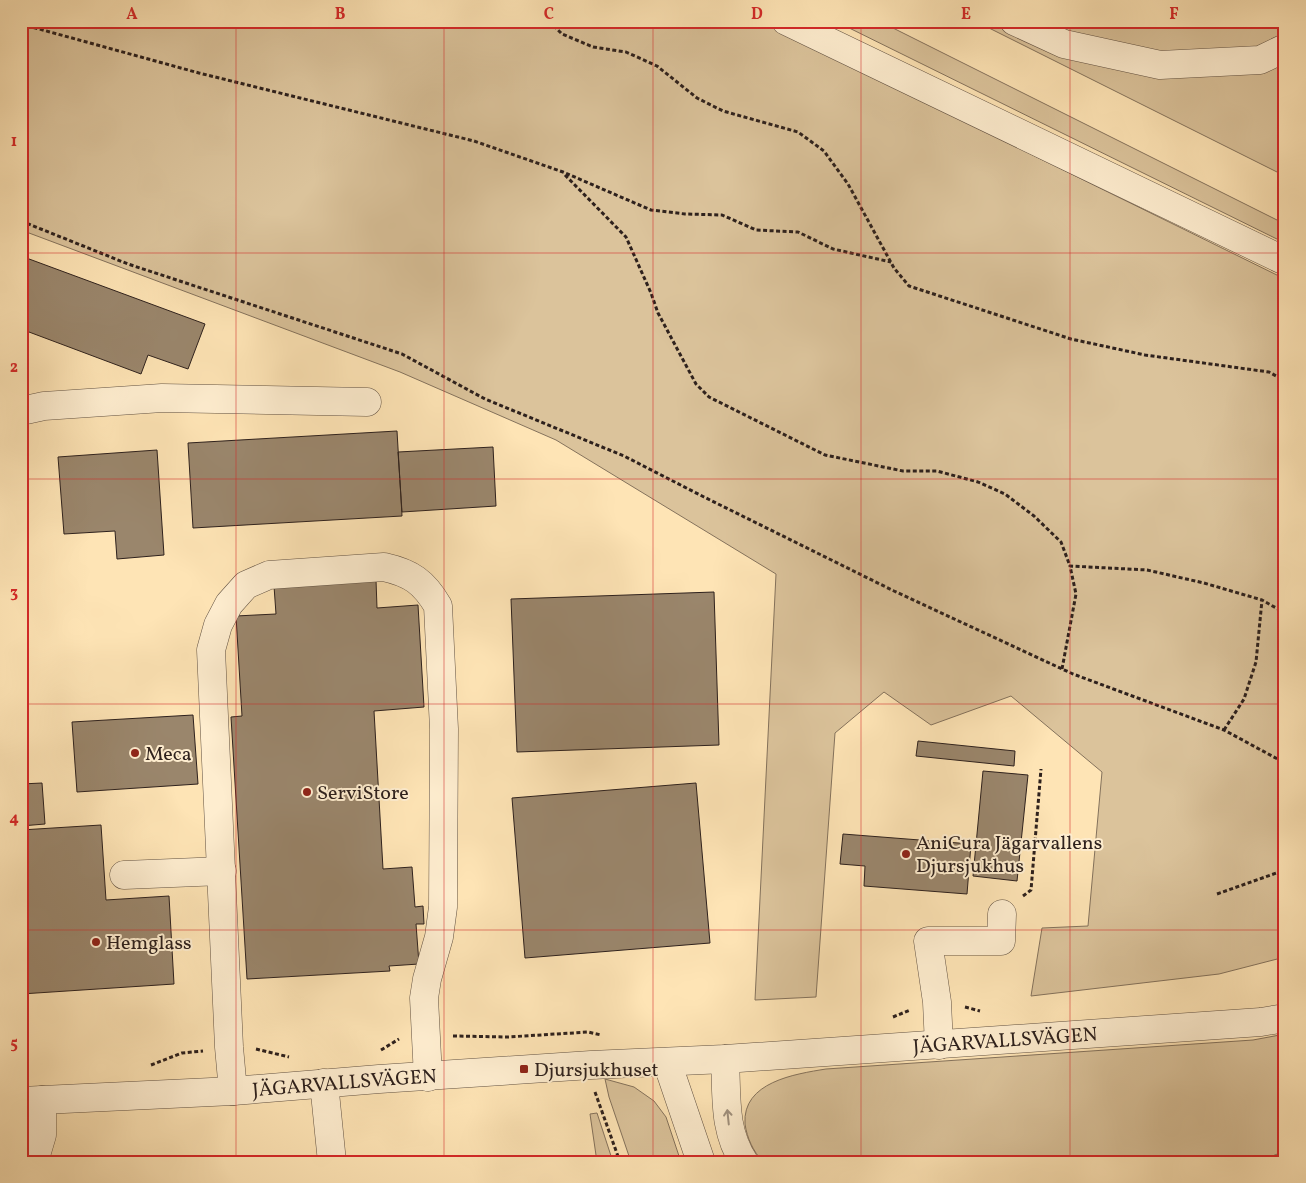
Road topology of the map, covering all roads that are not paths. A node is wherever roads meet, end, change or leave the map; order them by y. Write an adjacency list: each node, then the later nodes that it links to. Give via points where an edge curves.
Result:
1 (786, 21): 4 (street)
2 (1014, 21): 3 (street, via 1064,44 1160,65 1260,60)
3 (1285, 48)
4 (1285, 261)
5 (367, 402): 6 (street, via 162,398 44,406)
6 (21, 411)
7 (222, 870): 8 (street); 14 (street, via 211,650 218,625 229,604 246,585 269,575 384,567 415,578 438,606 444,729 442,907 439,937 424,998); 16 (street)
8 (124, 875)
9 (1002, 914): 11 (street, via 1001,941 928,941)
10 (1285, 1018): 11 (street, JÄGARVALLSVÄGEN)
11 (939, 1044): 12 (street, JÄGARVALLSVÄGEN)
12 (725, 1059): 13 (street, JÄGARVALLSVÄGEN); 21 (street, one-way to 12, via 730,1133)
13 (667, 1062): 14 (street, JÄGARVALLSVÄGEN); 20 (street)
14 (428, 1076): 15 (street, JÄGARVALLSVÄGEN)
15 (324, 1083): 16 (street, JÄGARVALLSVÄGEN); 19 (street)
16 (233, 1091): 17 (street, JÄGARVALLSVÄGEN)
17 (32, 1101): 18 (street, via 42,1135)
18 (34, 1162)
19 (332, 1162)
20 (701, 1162)
21 (744, 1162)

